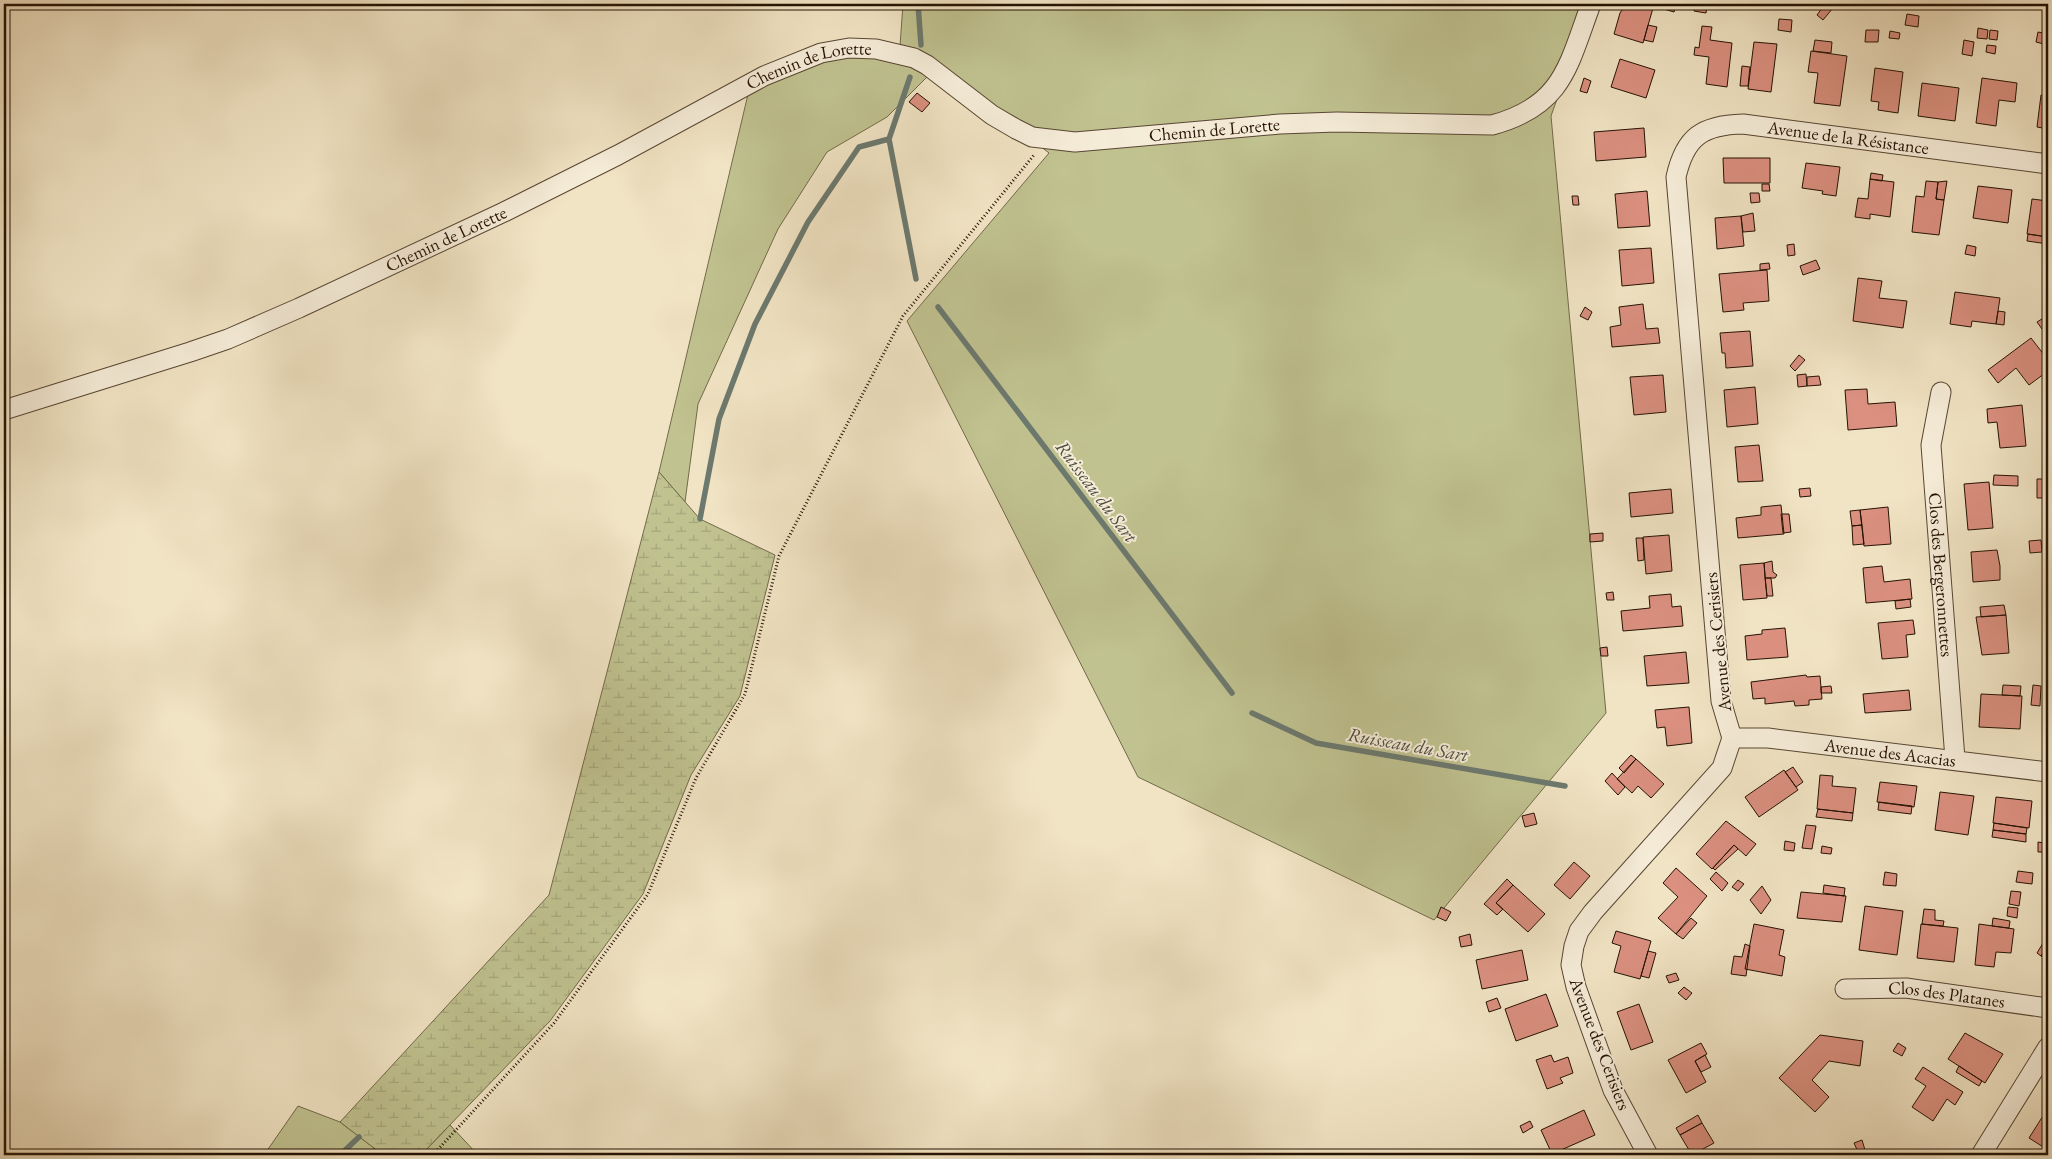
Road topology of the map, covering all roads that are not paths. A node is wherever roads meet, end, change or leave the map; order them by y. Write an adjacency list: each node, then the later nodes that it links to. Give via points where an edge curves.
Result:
1 (1591, 4): 5 (street, Chemin de Lorette, via 1556,88 1533,109 1515,119 1492,125 1337,122 1280,124 1105,141 1047,139 1032,137 992,115 927,64 914,58 876,49 848,48 821,53 764,76 504,212 299,308 228,339)
2 (2048, 164): 3 (street, Avenue de la Résistance, via 1743,124 1720,125 1703,132 1680,158)
3 (1676, 177): 6 (street, Avenue des Cerisiers, via 1721,701)
4 (1941, 392): 7 (street, Clos des Bergeronnettes, via 1931,445)
5 (4, 410)
6 (1732, 738): 7 (street, Avenue des Acacias, via 1768,738); 12 (street, Avenue des Cerisiers, via 1722,768 1593,912 1574,946 1571,965 1576,987 1614,1090)
7 (1955, 759): 8 (street, Avenue des Acacias)
8 (2048, 772)
9 (1845, 989): 10 (street, Clos des Platanes, via 1906,988)
10 (2048, 1008)
11 (2048, 1047): 13 (street)
12 (1648, 1155)
13 (1981, 1155)

